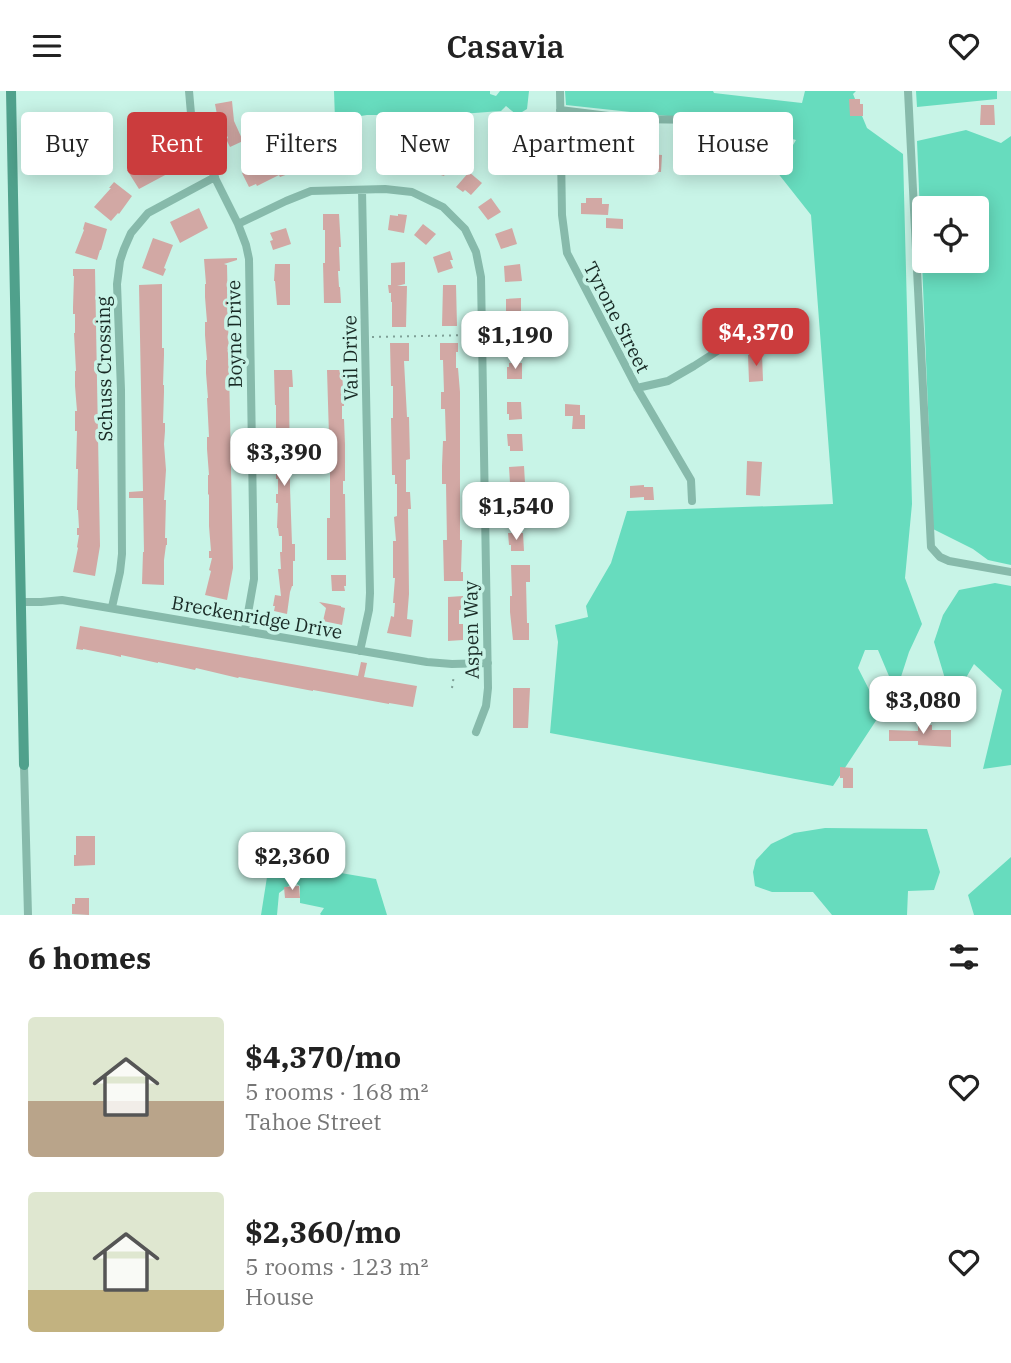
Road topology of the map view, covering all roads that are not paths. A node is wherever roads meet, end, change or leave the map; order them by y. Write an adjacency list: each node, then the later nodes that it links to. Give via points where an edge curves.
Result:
1 (11, 91): 14 (street)
2 (189, 91): 7 (street, Boyne Drive, via 192,125)
3 (560, 91): 5 (street, Tyrone Street)
4 (908, 91): 13 (street, via 931,547 949,561)
5 (560, 110): 6 (street); 11 (street, Tyrone Street, via 567,253)
6 (673, 120)
7 (215, 177): 9 (street, Boyne Drive); 15 (street, Schuss Crossing, via 148,213 131,233 120,261 122,554)
8 (362, 190): 9 (street, Aspen Way, via 312,191); 17 (street, Vail Drive, via 370,593); 18 (street, Aspen Way, via 399,190 434,201 465,229 476,253 481,277)
9 (238, 224): 16 (street, Boyne Drive, via 249,259 250,288 254,579)
10 (797, 338): 11 (street, via 763,336 733,341 668,381)
11 (637, 388): 12 (street, Tyrone Street, via 691,480)
12 (692, 501)
13 (1011, 572)
14 (21, 601): 15 (street, Breckenridge Drive, via 62,600); 20 (street)
15 (112, 607): 16 (street, Breckenridge Drive)
16 (245, 630): 17 (street, Breckenridge Drive)
17 (360, 651): 18 (street, Breckenridge Drive, via 427,662)
18 (488, 663): 19 (street, Aspen Way, via 488,696)
19 (477, 732)
20 (24, 765): 21 (street)
21 (28, 915)

